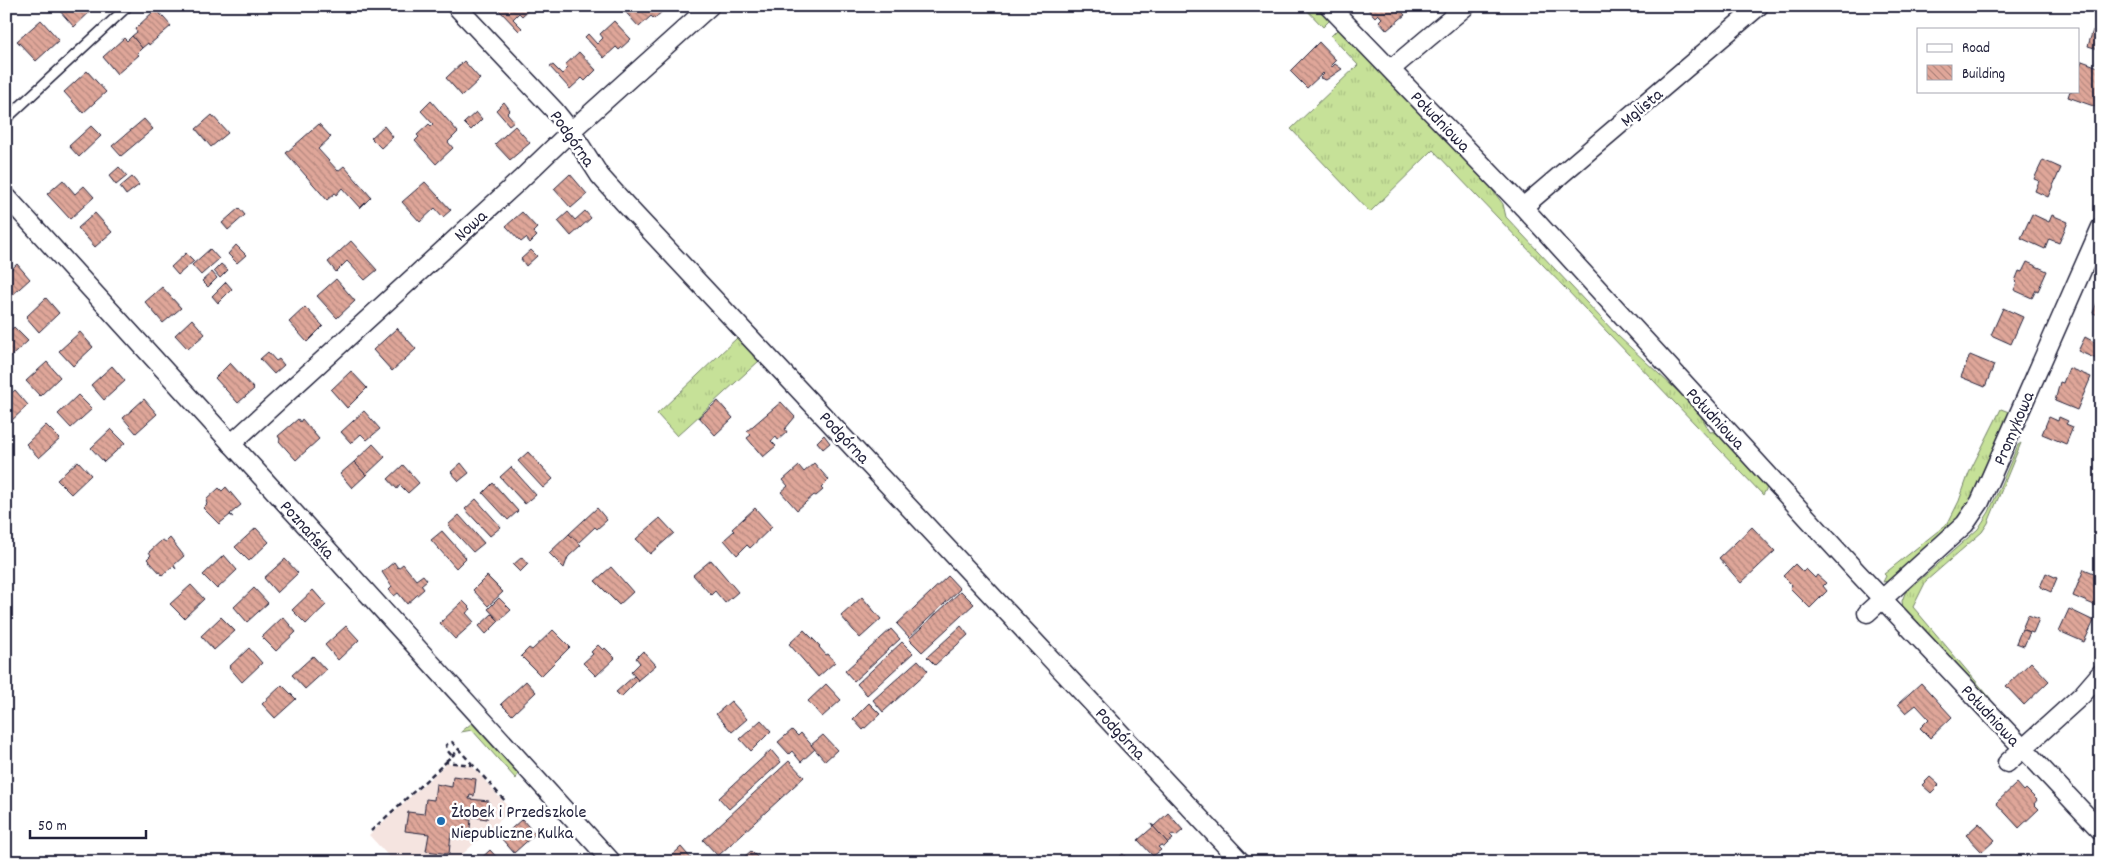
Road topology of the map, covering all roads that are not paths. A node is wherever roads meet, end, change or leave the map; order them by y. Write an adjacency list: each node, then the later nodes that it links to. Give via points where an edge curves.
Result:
1 (128, 6): 8 (lane)
2 (710, 6): 9 (street, Nowa)
3 (1329, 6): 7 (street, Południowa)
4 (1466, 6): 7 (street)
5 (1759, 6): 11 (street, Mglista)
6 (462, 8): 9 (street, Podgórna)
7 (1391, 69): 11 (street, Południowa)
8 (6, 119)
9 (571, 131): 13 (street, Nowa); 21 (street, Podgórna, via 600,176 626,205)
10 (6, 196): 13 (street, Poznańska)
11 (1523, 207): 14 (street, Południowa)
12 (2101, 227): 14 (street, Promykowa, via 1980,502 1965,524)
13 (231, 444): 20 (street, Poznańska)
14 (1882, 598): 15 (street, Promykowa); 17 (street, Południowa)
15 (1867, 613)
16 (2101, 673): 17 (street)
17 (2024, 750): 18 (street); 19 (street, Południowa)
18 (2007, 764)
19 (2101, 831)
20 (612, 862)
21 (1242, 862)

